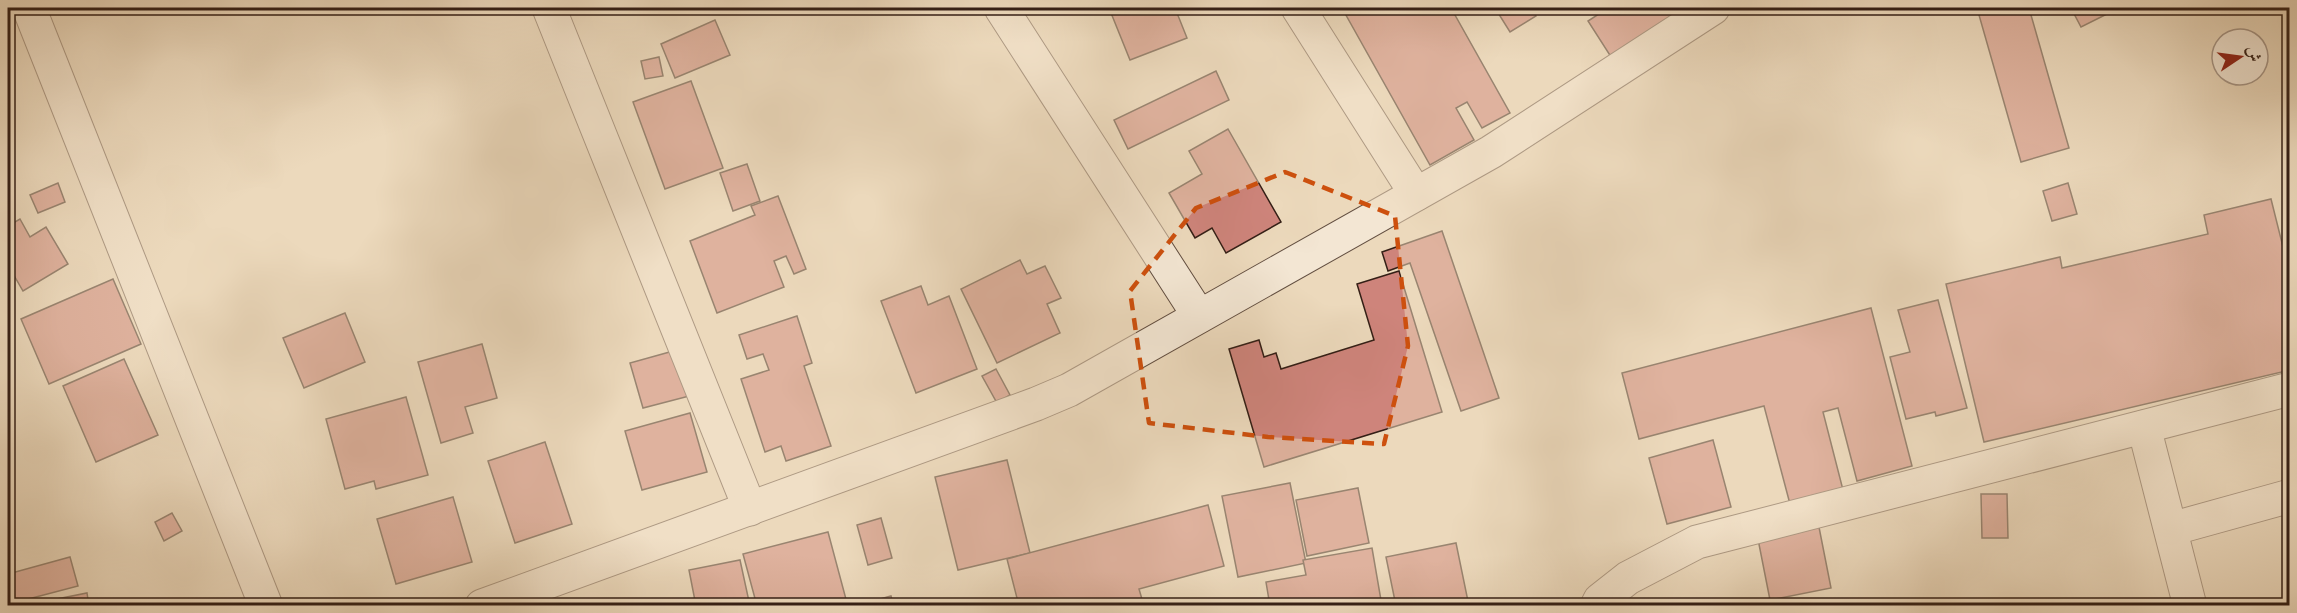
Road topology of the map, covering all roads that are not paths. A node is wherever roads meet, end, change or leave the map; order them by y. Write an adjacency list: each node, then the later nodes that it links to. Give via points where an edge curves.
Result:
1 (29, 8): 13 (street)
2 (549, 8): 11 (street)
3 (1001, 8): 7 (street)
4 (1298, 8): 6 (street)
5 (1713, 8): 6 (street, via 1491,153)
6 (1416, 194): 7 (street)
7 (1199, 316): 11 (street, via 1069,390)
8 (2289, 389): 9 (street)
9 (2144, 427): 12 (street); 15 (street, via 1697,542 1628,578)
10 (2289, 496): 12 (street)
11 (750, 509): 14 (street)
12 (2171, 529): 16 (street)
13 (266, 606)
14 (482, 606)
15 (1597, 606)
16 (2190, 606)

